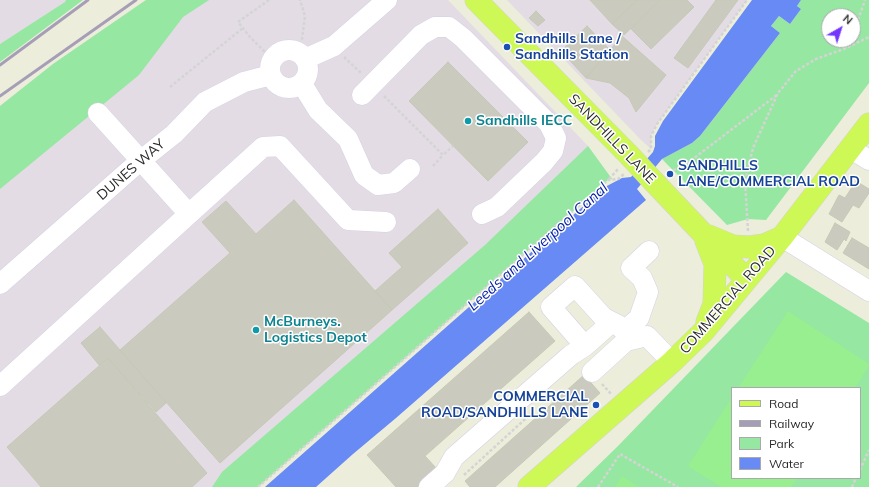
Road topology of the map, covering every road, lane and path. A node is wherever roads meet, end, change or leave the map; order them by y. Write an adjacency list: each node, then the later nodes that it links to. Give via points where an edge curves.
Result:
1 (269, 0): 8 (path, via 238,22)
2 (300, 0): 11 (path, via 305,16)
3 (387, 0): 11 (street, DUNES WAY, via 334,46)
4 (476, 0): 23 (main road, SANDHILLS LANE)
5 (747, 0): 23 (path, via 657,124 651,136 651,149)
6 (865, 0): 7 (path)
7 (861, 11)
8 (243, 28): 13 (path); 15 (path)
9 (869, 37): 10 (path)
10 (844, 49): 17 (path, via 816,59 796,72)
11 (300, 55): 13 (street, DUNES WAY, via 289,50 282,52); 14 (street, via 308,65 308,72)
12 (343, 56): 16 (path)
13 (272, 67): 14 (street, via 275,82 285,88); 25 (street, DUNES WAY, via 205,102 174,134)
14 (302, 84): 27 (street, via 318,110 348,139 364,174 378,186 394,183)
15 (170, 87)
16 (367, 90): 22 (path); 30 (street, via 421,35 435,27 449,27 549,124 556,138 553,151 497,207)
17 (778, 93): 28 (path, via 693,159); 34 (path, via 753,148 745,181)
18 (98, 113): 25 (street)
19 (869, 124): 21 (main road, COMMERCIAL ROAD)
20 (453, 146): 22 (path)
21 (850, 149): 24 (street); 33 (main road, COMMERCIAL ROAD)
22 (443, 155): 26 (path)
23 (635, 159): 28 (main road, SANDHILLS LANE, bridge); 50 (path, via 618,179 608,180)
24 (869, 160)
25 (140, 161): 29 (street); 37 (street, DUNES WAY)
26 (433, 166)
27 (410, 169)
28 (654, 182): 32 (main road, SANDHILLS LANE)
29 (189, 214): 31 (street, via 263,147 280,146 348,220); 44 (street)
30 (482, 214)
31 (386, 222)
32 (702, 233): 34 (main road, via 733,246); 36 (main road, SANDHILLS LANE); 40 (main road, via 715,264 714,304)
33 (782, 237): 34 (main road, via 764,245); 36 (main road, COMMERCIAL ROAD); 38 (street)
34 (749, 247)
35 (649, 250): 39 (street, via 631,268 642,278 648,292 638,318)
36 (746, 279): 40 (main road, COMMERCIAL ROAD)
37 (0, 284)
38 (869, 291)
39 (623, 331): 41 (street); 41 (street, via 604,318 576,286 551,307); 42 (street, via 647,336); 43 (street, via 626,341)
40 (704, 331): 42 (main road, COMMERCIAL ROAD)
41 (584, 346): 51 (street, via 454,457 445,473)
42 (672, 362): 45 (main road, COMMERCIAL ROAD)
43 (592, 372): 45 (path)
44 (0, 386)
45 (622, 406): 52 (main road, COMMERCIAL ROAD)
46 (535, 410): 49 (path)
47 (869, 450): 48 (path)
48 (861, 468)
49 (462, 477)
50 (258, 487)
51 (430, 487)
52 (529, 487)
53 (598, 487): 54 (path, via 620,454)
54 (678, 487)

